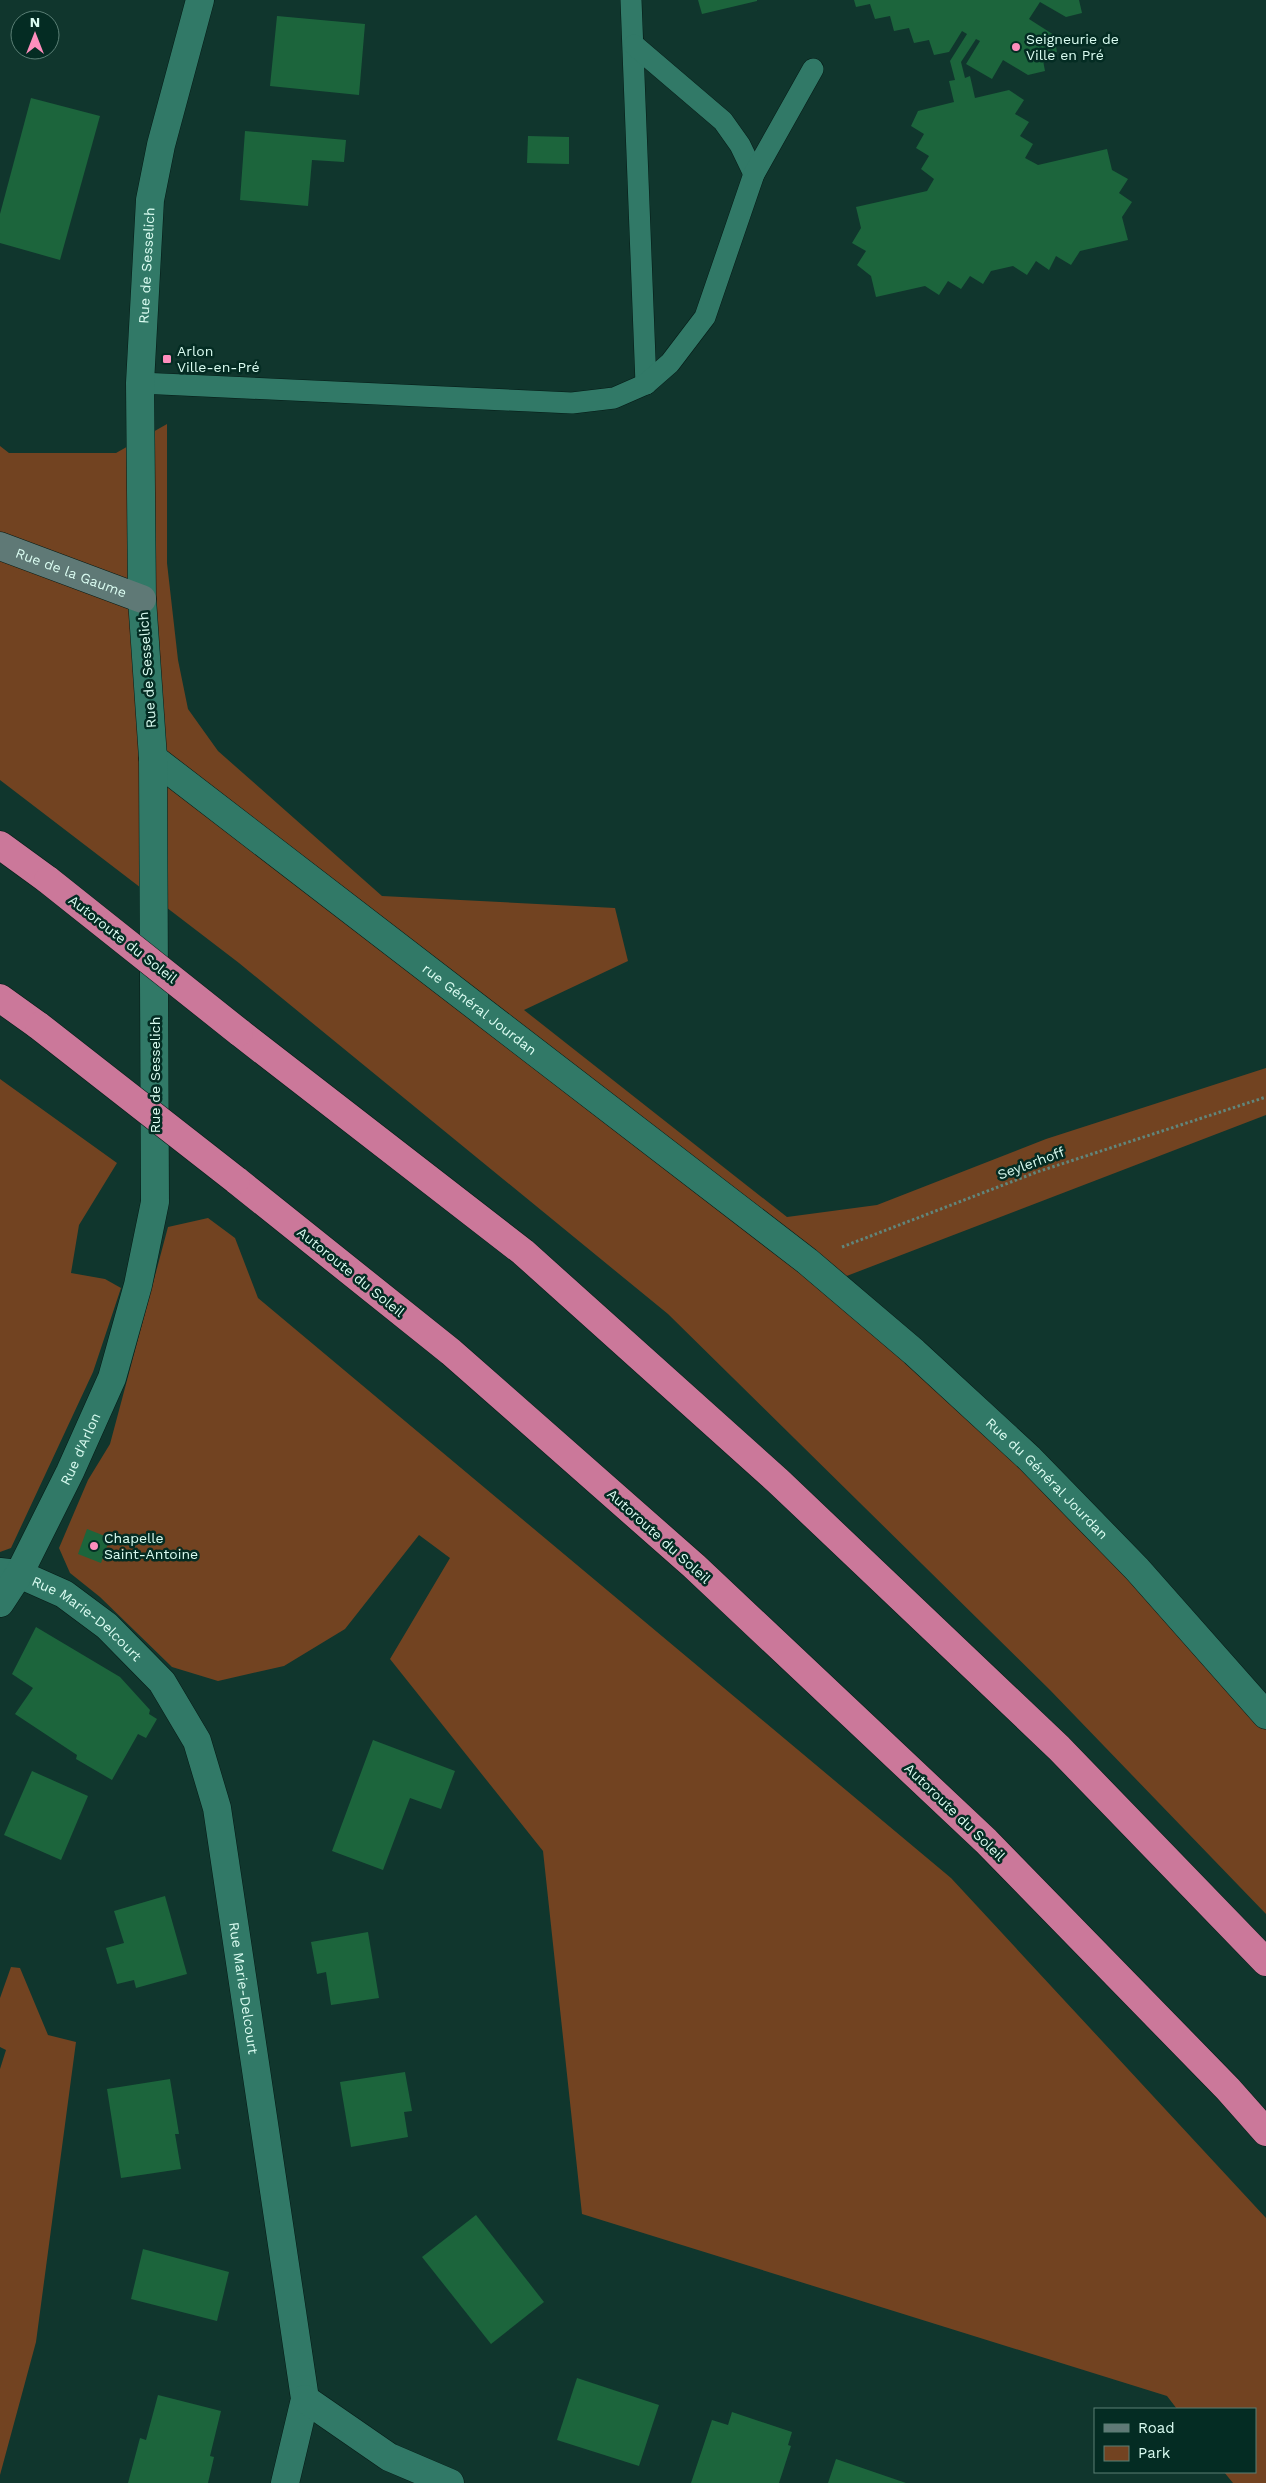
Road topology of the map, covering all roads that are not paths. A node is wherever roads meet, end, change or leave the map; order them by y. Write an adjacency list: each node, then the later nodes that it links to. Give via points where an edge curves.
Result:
1 (200, 0): 6 (street, Rue de Sesselich, via 161,145 150,200)
2 (631, 0): 3 (lane)
3 (634, 45): 5 (lane, via 723,121 740,145); 7 (lane)
4 (812, 69): 5 (lane)
5 (754, 174): 7 (lane, via 705,317 670,364)
6 (140, 383): 7 (lane, via 572,403 614,398); 9 (street, Rue de Sesselich)
7 (646, 384)
8 (0, 546): 9 (main road, Rue de la Gaume)
9 (142, 599): 10 (street, Rue de Sesselich)
10 (153, 758): 13 (street, rue Général Jourdan); 14 (street, Rue de Sesselich, via 155,1202)
11 (0, 845): 18 (highway, Autoroute du Soleil, bridge, via 523,1252 770,1475 1058,1748)
12 (0, 998): 19 (highway, Autoroute du Soleil, bridge, via 236,1180 451,1352 694,1566 986,1841)
13 (807, 1261): 17 (street, Rue du Général Jourdan, via 914,1352 1029,1458 1136,1569)
14 (138, 1285): 15 (street, Rue d'Arlon, via 112,1378 70,1472)
15 (10, 1573): 16 (street, Rue d'Arlon); 20 (street, Rue Marie-Delcourt, via 64,1594 107,1626 162,1682 197,1741 217,1808)
16 (0, 1603)
17 (1266, 1715)
18 (1266, 1962)
19 (1266, 2132)
20 (305, 2399): 21 (street, Rue Marie-Delcourt); 22 (street, via 389,2457)
21 (285, 2483)
22 (450, 2483)

